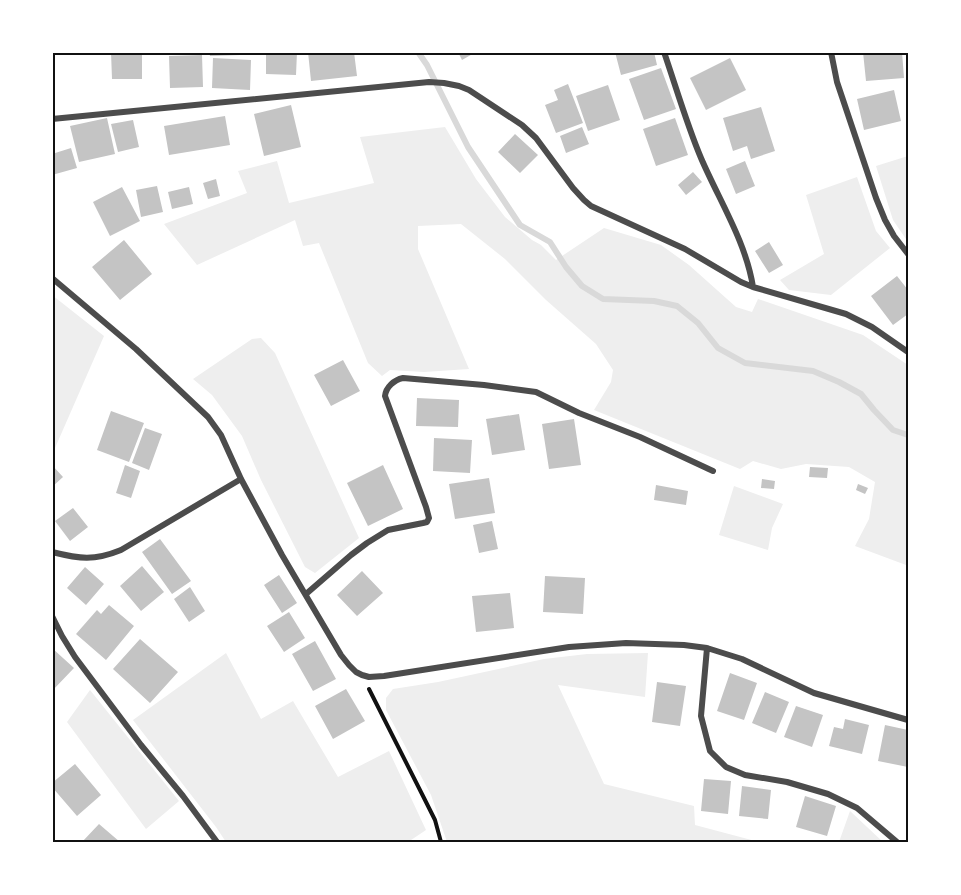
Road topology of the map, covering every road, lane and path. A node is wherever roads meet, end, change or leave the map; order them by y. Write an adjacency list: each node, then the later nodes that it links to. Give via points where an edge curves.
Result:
1 (664, 52): 6 (street, via 700,156 742,248)
2 (831, 52): 4 (street, via 837,82 876,198 894,236)
3 (52, 119): 6 (street, via 444,82 469,90 522,125 591,206 685,249)
4 (909, 254)
5 (52, 278): 9 (street, via 208,417)
6 (753, 287): 7 (street, via 846,314)
7 (909, 352)
8 (713, 471): 11 (street, via 536,392 396,379 385,396 429,518 427,522 388,530)
9 (242, 479): 10 (street, via 105,556 92,559); 11 (street)
10 (52, 552)
11 (306, 594): 14 (street, via 341,655)
12 (53, 616): 16 (street, via 75,657)
13 (707, 648): 14 (street, via 626,643 569,647 384,676); 15 (street, via 742,659 814,693); 18 (street, via 701,716 710,751 726,767 745,775 828,794 857,808)
14 (362, 675): 17 (path, via 435,820)
15 (909, 720)
16 (217, 843)
17 (441, 843)
18 (897, 843)

